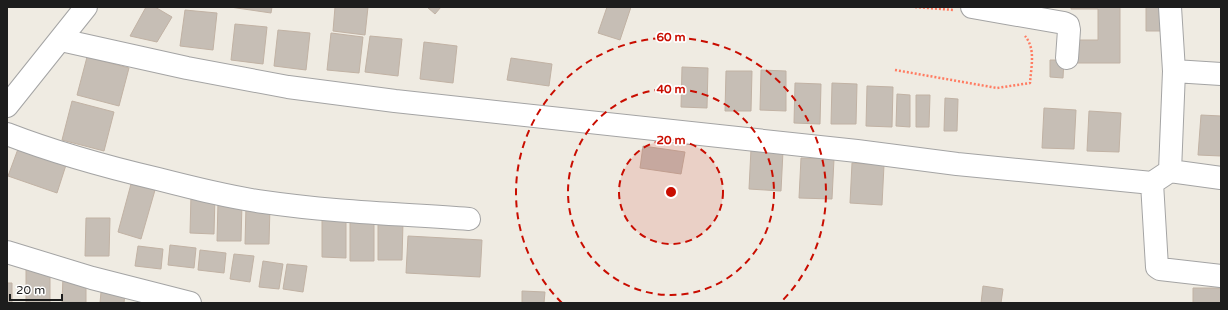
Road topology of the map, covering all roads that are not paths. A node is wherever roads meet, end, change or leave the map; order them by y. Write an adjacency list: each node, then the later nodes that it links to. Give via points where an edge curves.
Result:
1 (86, 7): 4 (street)
2 (1170, 7): 6 (street)
3 (967, 9): 5 (street, via 1064,23 1068,25 1069,30)
4 (61, 40): 8 (street); 12 (street, via 288,87 958,164)
5 (1067, 58)
6 (1174, 71): 7 (street); 10 (street)
7 (1221, 74)
8 (7, 106)
9 (7, 134): 13 (street, via 113,168 209,192 312,207)
10 (1170, 171): 11 (street); 12 (street)
11 (1221, 178)
12 (1152, 183): 15 (street, via 1157,267)
13 (469, 218)
14 (7, 252): 16 (street, via 92,278)
15 (1221, 276)
16 (190, 303)

